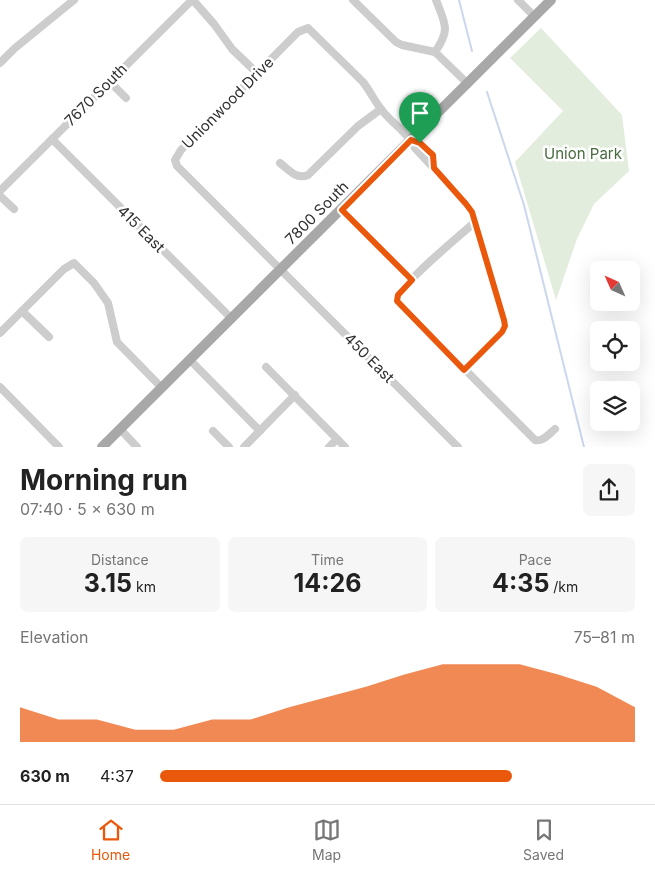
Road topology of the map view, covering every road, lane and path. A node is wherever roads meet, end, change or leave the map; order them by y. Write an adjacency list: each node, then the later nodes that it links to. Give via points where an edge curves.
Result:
1 (74, 0): 10 (street)
2 (192, 0): 12 (street, via 232,49); 13 (street, 7670 South)
3 (353, 0): 9 (street, via 396,42)
4 (436, 0): 9 (street, via 446,28)
5 (518, 0): 7 (street)
6 (551, 0): 7 (main road, 7800 South)
7 (535, 16): 14 (main road, 7800 South)
8 (0, 50): 10 (street)
9 (435, 52): 14 (street)
10 (6, 56): 11 (street)
11 (0, 63)
12 (258, 74): 16 (street, Unionwood Drive, via 298,32 308,28 363,82); 25 (street, Unionwood Drive, via 181,150 175,160 176,166)
13 (110, 82): 15 (street); 17 (street, 7670 South)
14 (468, 84): 18 (main road, 7800 South)
15 (126, 98)
16 (381, 109): 18 (street); 19 (street, via 358,126 308,175 298,176)
17 (52, 139): 20 (street, 7670 South); 28 (street, 415 East)
18 (411, 140): 23 (main road, 7800 South); 24 (street, via 466,204)
19 (280, 163)
20 (0, 191)
21 (0, 196): 22 (street)
22 (14, 209)
23 (342, 210): 25 (main road, 7800 South); 26 (street)
24 (475, 222): 26 (street); 33 (street, via 505,326)
25 (281, 269): 28 (main road, 7800 South); 49 (street, 450 East)
26 (412, 280): 33 (street, via 398,295 397,301)
27 (22, 311): 29 (street); 30 (street); 35 (street, via 74,263 94,282 108,303 116,342)
28 (231, 318): 31 (main road, 7800 South)
29 (0, 333)
30 (48, 337)
31 (190, 360): 35 (main road, 7800 South); 39 (street)
32 (266, 367): 36 (street)
33 (464, 370): 38 (street, via 535,440 543,440)
34 (0, 388): 42 (street)
35 (162, 388): 37 (main road, 7800 South)
36 (295, 396): 39 (street); 41 (street)
37 (120, 429): 43 (main road, 7800 South); 44 (street)
38 (555, 429)
39 (260, 430): 46 (street)
40 (213, 431): 45 (street)
41 (338, 438): 47 (street); 48 (street)
42 (59, 446)
43 (102, 446)
44 (138, 446)
45 (229, 446)
46 (244, 446)
47 (329, 446)
48 (345, 446)
49 (458, 446)

